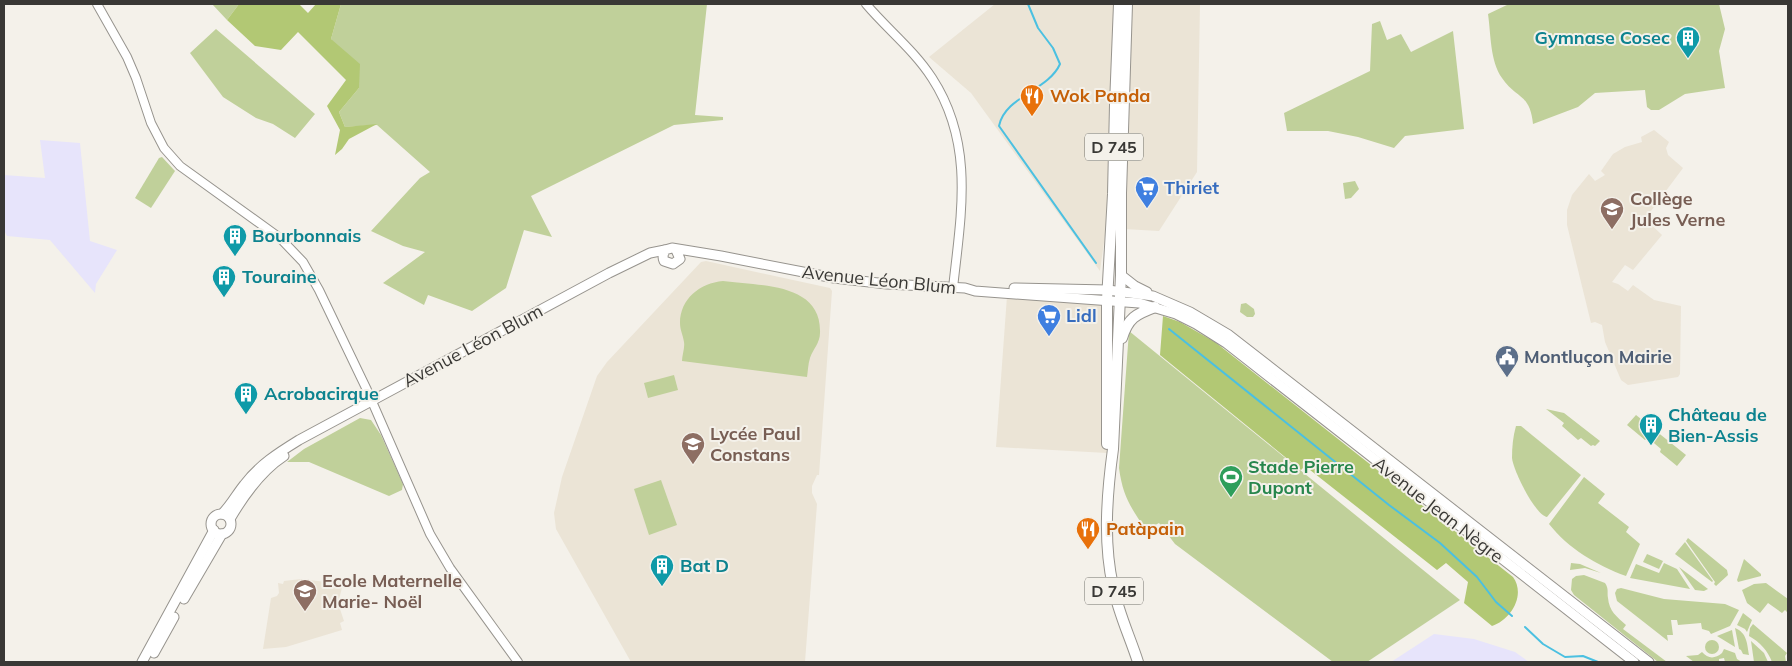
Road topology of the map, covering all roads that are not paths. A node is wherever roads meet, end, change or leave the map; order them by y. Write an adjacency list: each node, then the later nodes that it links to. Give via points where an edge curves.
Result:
1 (97, 4): 17 (street, via 127,57 151,123 171,157 271,230 306,266)
2 (866, 4): 11 (street, via 932,77 951,117 963,181)
3 (1119, 4): 12 (main road, D 745)
4 (1126, 4): 10 (main road, D 745)
5 (665, 250): 6 (main road, Avenue Léon Blum); 9 (main road); 17 (main road, Avenue Léon Blum, via 650,253 609,273)
6 (676, 250): 7 (main road, Avenue Léon Blum); 8 (main road)
7 (704, 253): 8 (main road, Avenue Léon Blum); 11 (main road, Avenue Léon Blum, via 841,278)
8 (680, 259): 9 (main road, Avenue Léon Blum, via 673,264)
9 (664, 261): 17 (main road, Avenue Léon Blum, via 645,259)
10 (1121, 275): 13 (main road, D 745); 14 (main road, Avenue Jean Nègre)
11 (953, 288): 12 (main road, Avenue Léon Blum)
12 (1107, 295): 13 (main road, Avenue Jean Nègre); 18 (main road, D 745, via 1106,449)
13 (1120, 296): 14 (main road, Avenue Jean Nègre); 15 (main road, Avenue Jean Nègre); 16 (main road, D 745)
14 (1153, 296): 15 (main road); 27 (main road, Avenue Jean Nègre, via 1190,312 1228,336)
15 (1152, 307): 16 (main road, D 745, via 1128,322); 26 (main road, Avenue Jean Nègre, via 1176,314 1226,343)
16 (1117, 354): 18 (main road, D 745)
17 (373, 403): 19 (main road, Avenue Léon Blum, via 271,457); 20 (main road, Avenue Léon Blum, via 276,461 248,491); 24 (street, via 430,534 450,568)
18 (1110, 470): 25 (main road, D 745, via 1108,516 1113,587)
19 (222, 514): 20 (main road); 21 (main road, Avenue Léon Blum, via 212,520 211,525)
20 (230, 519): 21 (main road, Avenue Léon Blum, via 231,528 227,532)
21 (218, 532): 22 (main road, Avenue Léon Blum, via 210,540); 23 (main road, Avenue Léon Blum)
22 (142, 662)
23 (149, 662)
24 (518, 662)
25 (1138, 662)
26 (1634, 662)
27 (1649, 662)

